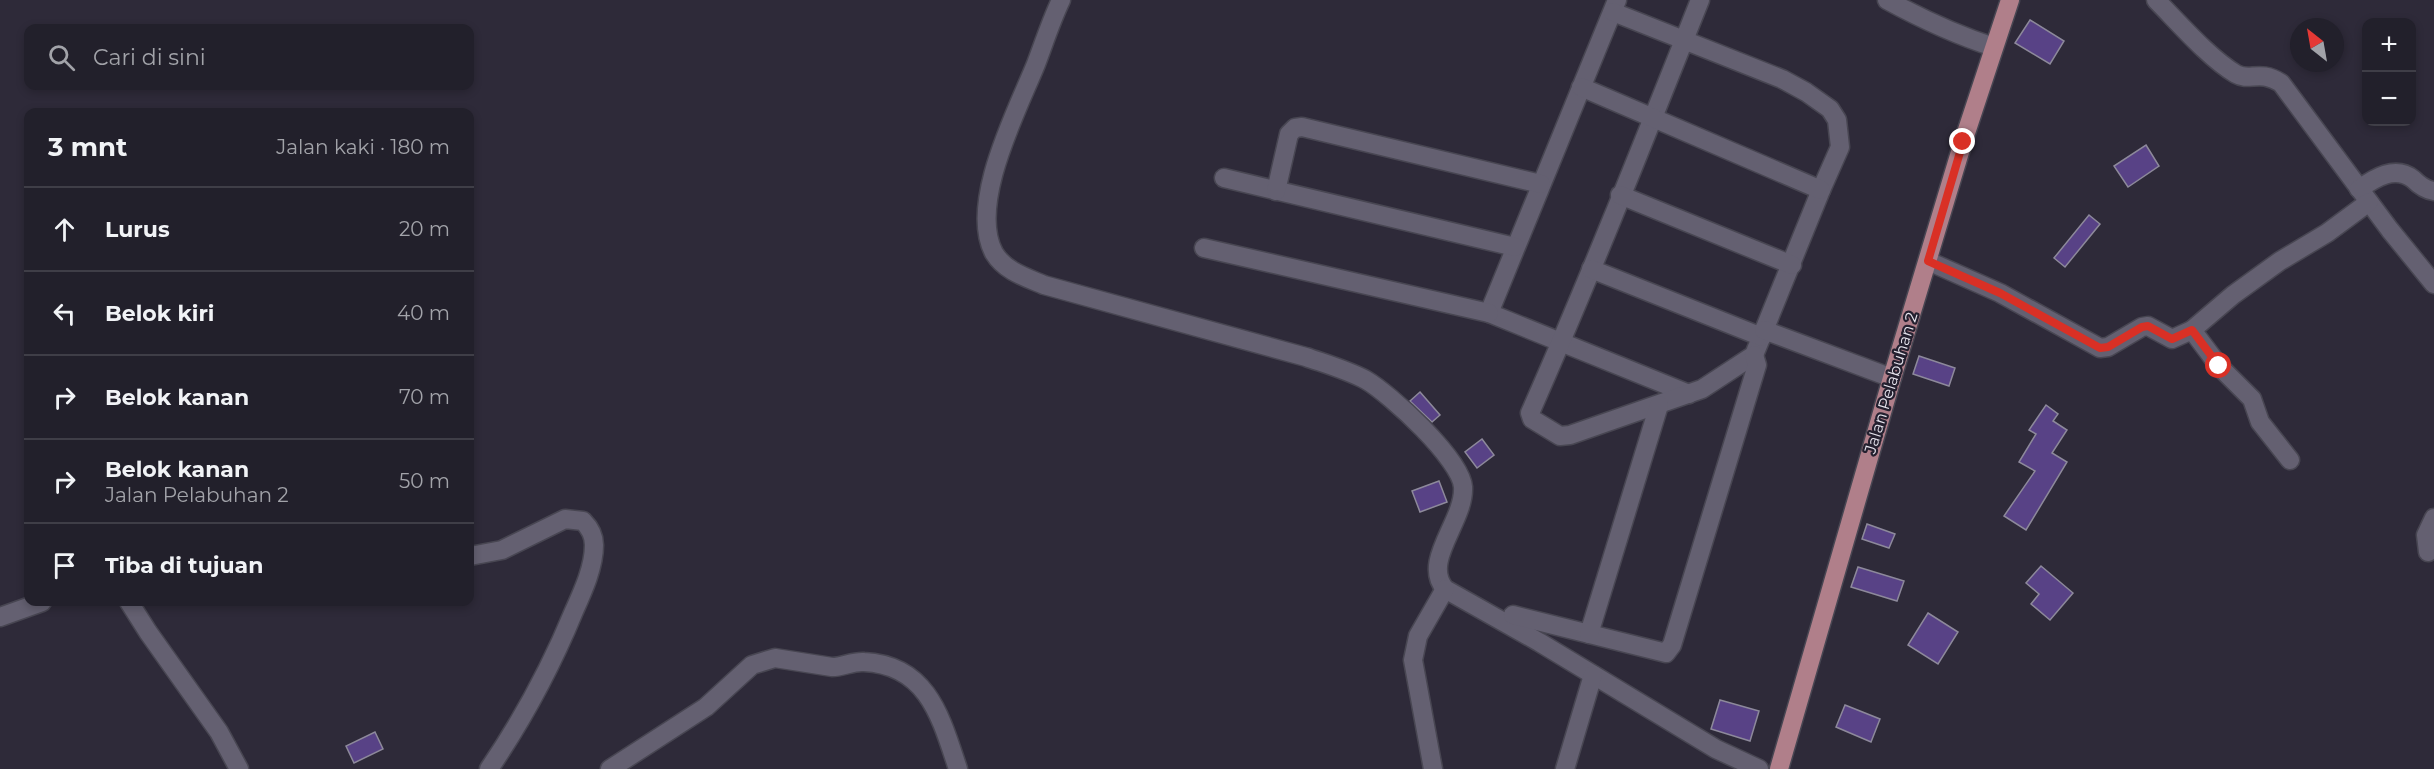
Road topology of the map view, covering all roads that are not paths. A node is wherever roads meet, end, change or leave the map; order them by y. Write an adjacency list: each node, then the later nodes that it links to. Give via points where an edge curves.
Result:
1 (1061, 0): 36 (street, via 993,171 987,218 994,252 1016,273 1044,285 1327,364 1380,390 1451,459 1461,477 1461,503 1436,565)
2 (1701, 0): 7 (street)
3 (1887, 0): 8 (street, via 1942,28)
4 (2010, 0): 8 (main road, Jalan Pelabuhan 2)
5 (2156, 0): 17 (street, via 2235,73 2248,77 2264,75 2281,83)
6 (1615, 6): 7 (street); 9 (street)
7 (1685, 39): 10 (street); 13 (street, via 1782,80 1830,109 1837,120 1840,147)
8 (1994, 47): 20 (main road, Jalan Pelabuhan 2)
9 (1581, 87): 10 (street); 12 (street)
10 (1653, 117): 13 (street); 16 (street)
11 (1224, 178): 14 (street)
12 (1541, 184): 14 (street, via 1302,127 1289,134); 18 (street)
13 (1821, 190): 21 (street)
14 (1276, 191): 18 (street)
15 (2434, 191): 17 (street, via 2405,173 2393,172 2374,179)
16 (1620, 195): 21 (street); 22 (street)
17 (2364, 195): 23 (street); 25 (street, via 2327,233 2280,261)
18 (1515, 247): 24 (street)
19 (1204, 248): 24 (street)
20 (1928, 261): 25 (street, via 2000,293 2100,348 2142,327 2148,326 2172,339); 29 (main road, Jalan Pelabuhan 2)
21 (1792, 265): 26 (street)
22 (1591, 269): 26 (street); 27 (street)
23 (2434, 284)
24 (1489, 313): 27 (street)
25 (2192, 330): 32 (street, via 2219,366 2252,399 2260,422)
26 (1763, 333): 28 (street); 29 (street)
27 (1561, 343): 30 (street); 31 (street, via 1530,413 1532,419 1560,436 1570,435)
28 (1754, 355): 30 (street); 41 (street, via 1757,365 1672,645 1666,652 1658,652)
29 (1892, 378): 50 (main road, Jalan Pelabuhan 2)
30 (1689, 394): 31 (street)
31 (1659, 405): 41 (street)
32 (2290, 460)
33 (2434, 518): 34 (street, via 2426,535)
34 (2428, 552)
35 (474, 555): 44 (street, via 502,550 565,519 583,521 592,531 589,572 567,628 525,712)
36 (1445, 590): 42 (street); 47 (street, via 1418,636 1413,660)
37 (31, 606): 40 (street)
38 (132, 606): 43 (street, via 219,732)
39 (1513, 615): 41 (street)
40 (0, 617)
41 (1589, 634)
42 (1593, 675): 48 (street); 49 (street, via 1716,749)
43 (239, 769)
44 (489, 769)
45 (610, 769): 46 (street, via 706,707 752,665 775,658 832,667 861,661 878,663 910,676 937,711)
46 (958, 769)
47 (1433, 769)
48 (1565, 769)
49 (1759, 769)
50 (1779, 769)

